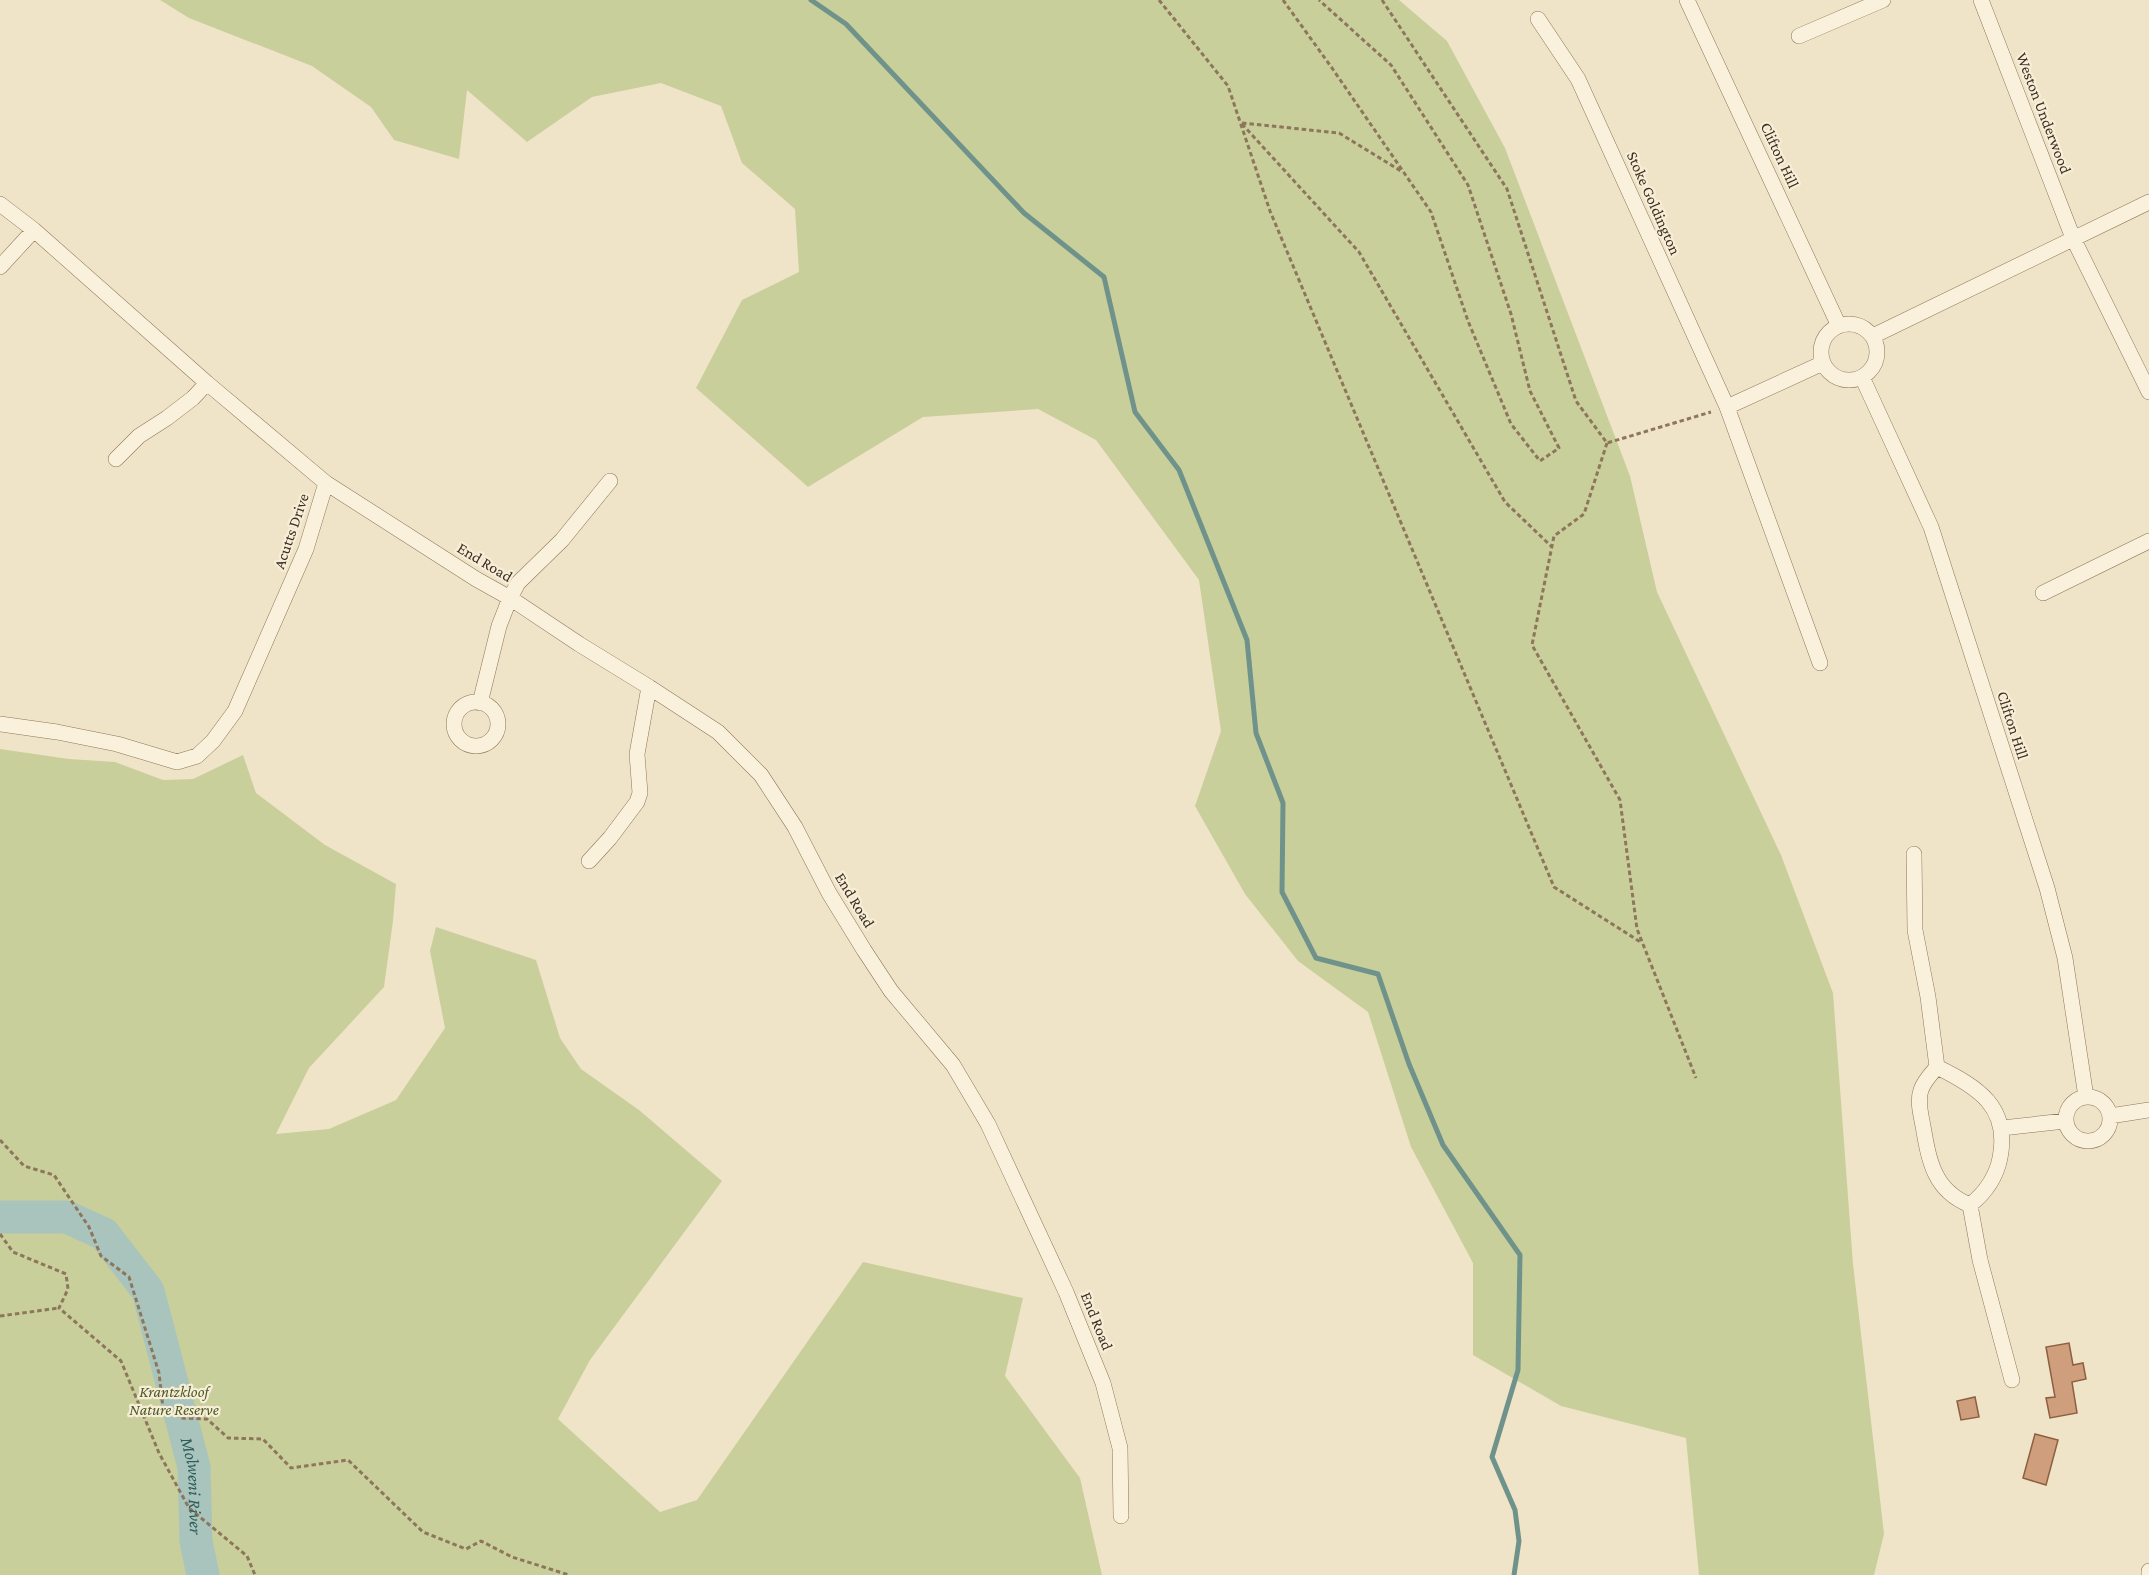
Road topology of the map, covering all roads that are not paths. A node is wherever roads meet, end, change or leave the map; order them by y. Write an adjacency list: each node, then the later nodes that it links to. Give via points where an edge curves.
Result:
1 (1687, 0): 11 (street, Clifton Hill)
2 (1883, 0): 5 (street)
3 (1981, 0): 9 (street, Weston Underwood)
4 (1538, 19): 17 (street, Stoke Goldington, via 1578,79)
5 (1799, 36)
6 (2149, 202): 9 (street)
7 (0, 204): 8 (street, Acutts Drive)
8 (34, 230): 10 (street); 15 (street, Acutts Drive)
9 (2073, 238): 12 (street); 16 (street, Weston Underwood)
10 (0, 267)
11 (1839, 326): 12 (street, via 1858,325); 13 (street, via 1825,337)
12 (1873, 336): 14 (street, via 1877,345 1875,364)
13 (1823, 363): 14 (street, via 1828,371 1844,380); 17 (street)
14 (1862, 377): 31 (street, Clifton Hill, via 1931,527 2047,888 2065,958)
15 (207, 382): 18 (street, via 193,398 139,436); 20 (street, Acutts Drive)
16 (2149, 392)
17 (1727, 407): 24 (street, Stoke Goldington)
18 (116, 459)
19 (610, 481): 23 (street, via 562,540 518,583)
20 (326, 483): 23 (street, End Road); 27 (street, Acutts Drive, via 306,549 235,711 197,756 177,762 117,744)
21 (2149, 541): 22 (street)
22 (2043, 593)
23 (510, 598): 25 (street, End Road); 26 (street)
24 (1820, 663)
25 (649, 687): 29 (street, via 637,754 638,802); 38 (street, End Road, via 718,732 761,776 795,827 864,950 891,991 953,1065 988,1124 1066,1292 1103,1383 1120,1448)
26 (480, 703)
27 (0, 724)
28 (1914, 854): 30 (street, via 1915,930)
29 (589, 861)
30 (1937, 1067): 35 (street, via 1964,1080 1981,1094); 36 (street, via 1920,1092 1928,1159 1955,1199)
31 (2086, 1097): 33 (street, via 2099,1100); 34 (street, via 2073,1102)
32 (2149, 1110): 33 (street)
33 (2110, 1116): 34 (street, via 2105,1132 2086,1141 2072,1135)
34 (2065, 1120): 35 (street)
35 (2002, 1128): 36 (street, via 2003,1142 1992,1181)
36 (1970, 1205): 37 (street, via 1980,1260)
37 (2012, 1380)
38 (1121, 1516)

